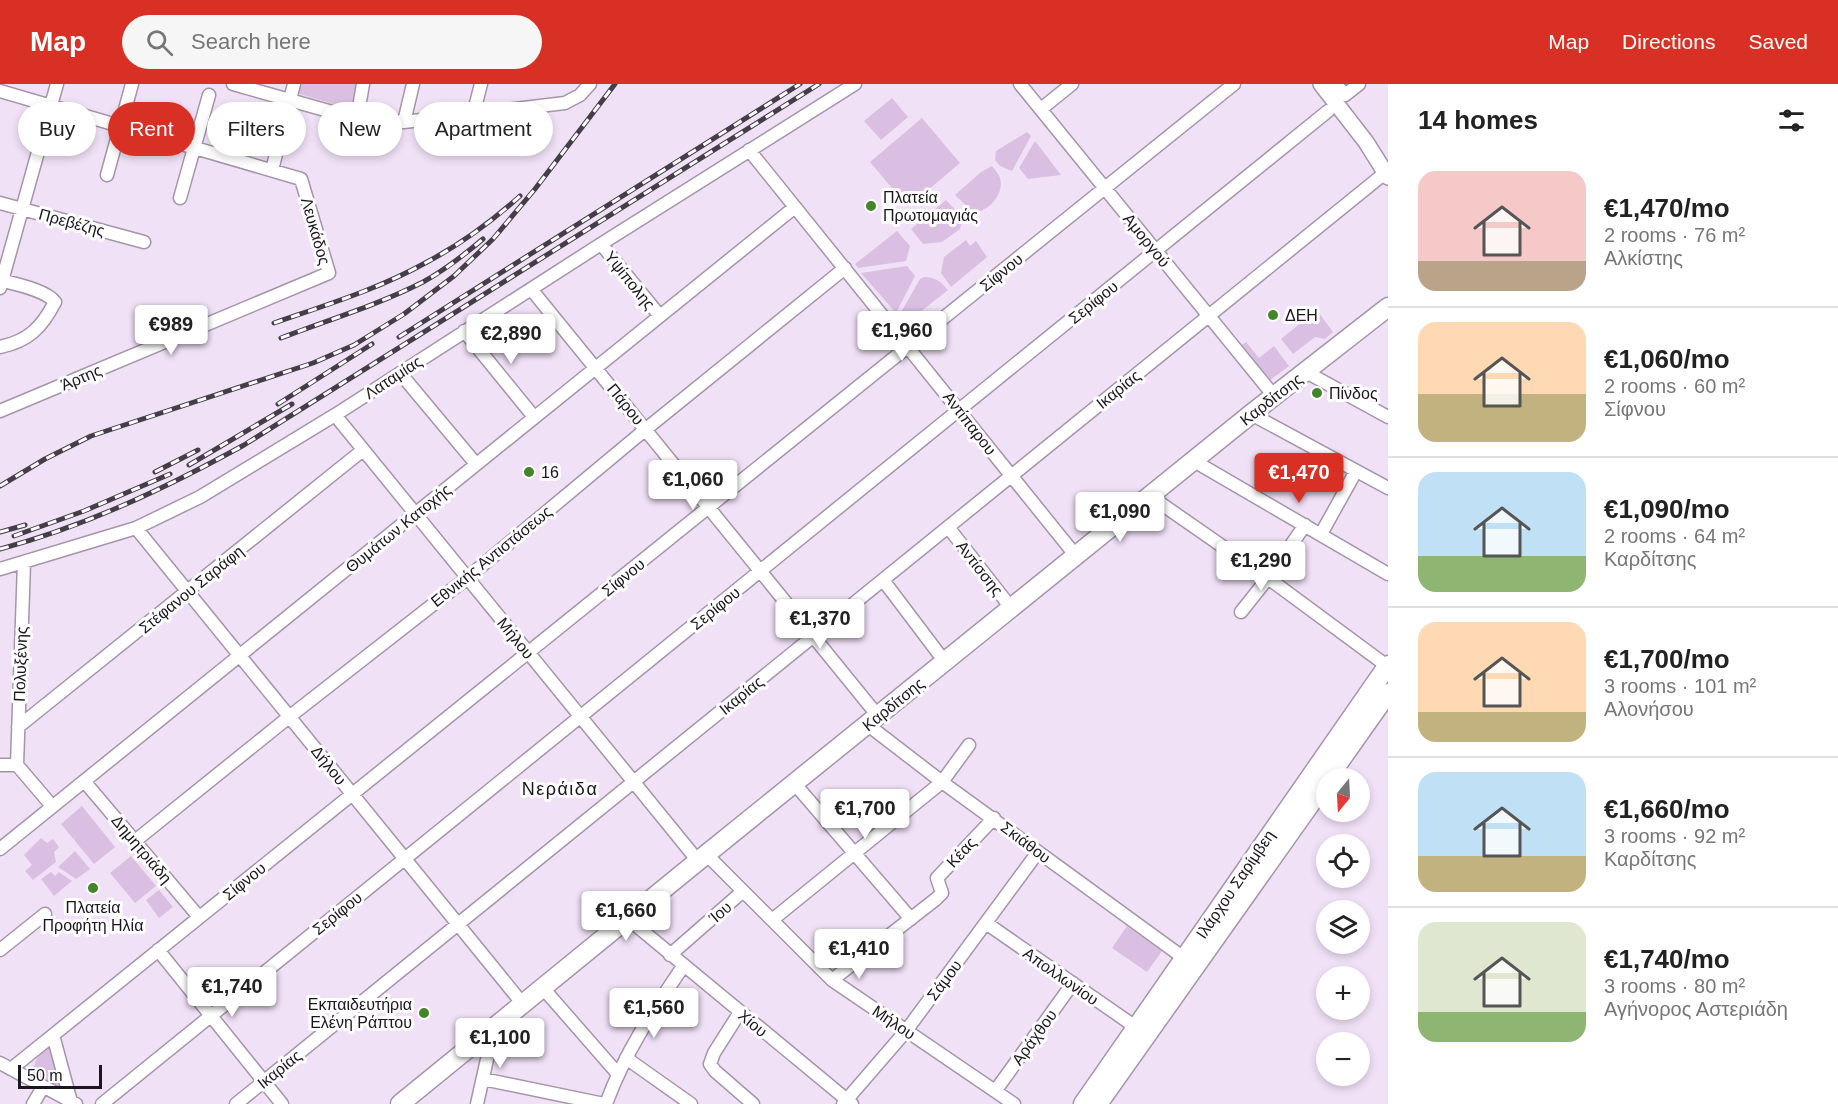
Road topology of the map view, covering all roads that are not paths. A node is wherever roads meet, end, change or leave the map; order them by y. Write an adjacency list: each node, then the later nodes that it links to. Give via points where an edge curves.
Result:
1 (57, 84): 20 (street)
2 (132, 84): 21 (street)
3 (232, 84): 18 (street)
4 (294, 84): 18 (street)
5 (363, 84): 22 (street)
6 (413, 84): 29 (street)
7 (481, 84): 23 (street)
8 (590, 84): 24 (street, via 580,95)
9 (855, 84): 32 (street, Λαταμίας)
10 (1020, 84): 26 (street, Αμοργού)
11 (1072, 84): 26 (street)
12 (1234, 84): 39 (street, Σίφνου)
13 (1321, 84): 37 (street)
14 (1336, 84): 15 (street, via 1346,95)
15 (1359, 84)
16 (0, 91): 19 (street, Λευκάδος)
17 (209, 95): 30 (street)
18 (290, 100): 25 (street); 36 (street)
19 (37, 102)
20 (52, 102)
21 (127, 102)
22 (360, 102)
23 (476, 102)
24 (553, 105)
25 (318, 108)
26 (1041, 109): 39 (street, Αμοργού)
27 (1328, 111): 46 (street, Σερίφου)
28 (414, 121): 29 (street)
29 (404, 122)
30 (195, 144)
31 (195, 147): 36 (street, Λευκάδος)
32 (749, 150): 42 (street, Αντίπαρου); 45 (street, Λαταμίας)
33 (37, 156): 43 (street)
34 (111, 156): 38 (street)
35 (192, 156): 40 (street)
36 (272, 170): 48 (street, Λευκάδος, via 301,179)
37 (1387, 170): 53 (street, Ικαρίας)
38 (106, 174)
39 (1105, 188): 46 (street, Αμοργού); 55 (street, Σίφνου)
40 (180, 198)
41 (0, 203): 43 (street, Πρεβέζης)
42 (795, 207): 47 (street, Αντίπαρου); 52 (street, Θυμάτων Κατοχής)
43 (22, 209): 44 (street, Πρεβέζης); 49 (street)
44 (144, 242)
45 (601, 244): 50 (street, Λαταμίας); 52 (street, Υψίπολης)
46 (1156, 251): 53 (street, Αμοργού); 61 (street, Σερίφου)
47 (845, 268): 55 (street, Αντίπαρου); 67 (street, Εθνικής Αντιστάσεως)
48 (329, 273): 62 (street, Άρτης)
49 (1, 283): 56 (street, via 44,294 55,302 35,333)
50 (531, 289): 54 (street, Λαταμίας); 57 (street, Πάρου)
51 (1388, 307): 58 (main road, Καρδίτσης)
52 (660, 316): 57 (street, Θυμάτων Κατοχής)
53 (1209, 316): 60 (street, Αμοργού); 72 (street, Ικαρίας)
54 (464, 332): 59 (street, Λαταμίας); 65 (street)
55 (909, 346): 61 (street, Αντίπαρου); 75 (street, Σίφνου)
56 (0, 347)
57 (596, 368): 65 (street, Θυμάτων Κατοχής); 67 (street, Πάρου)
58 (1306, 372): 60 (main road, Καρδίτσης); 66 (street)
59 (400, 373): 64 (street, Λαταμίας); 70 (street)
60 (1274, 396): 63 (main road, Καρδίτσης)
61 (960, 409): 72 (street, Αντίπαρου); 84 (street, Σερίφου)
62 (0, 411)
63 (1251, 414): 69 (main road, Καρδίτσης); 71 (street)
64 (335, 415): 68 (street, Μήλου); 79 (street, Λαταμίας, via 200,497)
65 (534, 417): 70 (street, Θυμάτων Κατοχής)
66 (1388, 417)
67 (646, 429): 75 (street, Πάρου); 86 (street, Εθνικής Αντιστάσεως)
68 (363, 450): 76 (street, Μήλου); 89 (street, Στέφανου Σαράφη)
69 (1194, 460): 74 (main road, Καρδίτσης); 77 (street)
70 (476, 464): 76 (street, Θυμάτων Κατοχής)
71 (1356, 471): 73 (street); 80 (street)
72 (1011, 476): 78 (street, Ικαρίας); 81 (street, Αντίπαρου)
73 (1388, 488)
74 (1150, 496): 81 (main road, Καρδίτσης); 87 (street)
75 (709, 507): 84 (street, Πάρου); 93 (street, Σίφνου)
76 (415, 514): 86 (street, Μήλου); 94 (street, Θυμάτων Κατοχής)
77 (1305, 525): 80 (street); 87 (street)
78 (948, 527): 88 (street, Ικαρίας); 90 (street, Αντίσσης)
79 (136, 528): 82 (street, Λαταμίας); 89 (street, Δήλου)
80 (1321, 534): 85 (street)
81 (1076, 556): 90 (main road, Καρδίτσης)
82 (24, 563): 83 (street, Λαταμίας); 101 (street, Πολυξένης)
83 (0, 568)
84 (761, 570): 92 (street, Πάρου); 99 (street, Σερίφου)
85 (1388, 574)
86 (467, 578): 93 (street, Μήλου); 98 (street, Εθνικής Αντιστάσεως)
87 (1268, 578): 91 (street); 96 (street)
88 (883, 580): 92 (street, Ικαρίας); 95 (street)
89 (188, 592): 94 (street, Δήλου); 101 (street, Στέφανου Σαράφη)
90 (1012, 609): 95 (main road, Καρδίτσης)
91 (1241, 612)
92 (814, 636): 100 (street, Πάρου); 107 (street, Ικαρίας)
93 (528, 652): 99 (street, Μήλου); 110 (street, Σίφνου)
94 (239, 655): 98 (street, Δήλου); 106 (street, Θυμάτων Κατοχής)
95 (945, 662): 100 (main road, Καρδίτσης)
96 (1388, 666): 131 (main road, Ιλάρχου Σαρίμβεη)
97 (1388, 693): 105 (main road, Ιλάρχου Σαρίμβεη)
98 (289, 717): 110 (street, Δήλου); 114 (street, Εθνικής Αντιστάσεως)
99 (580, 717): 107 (street, Μήλου); 119 (street, Σερίφου)
100 (873, 720): 108 (street, Σκιάθου); 109 (main road, Καρδίτσης)
101 (18, 727): 104 (street, Πολυξένης)
102 (969, 745): 108 (street)
103 (0, 765): 104 (street)
104 (17, 765): 112 (street)
105 (1335, 768)
106 (84, 781): 112 (street, Θυμάτων Κατοχής); 114 (street, Δημητριάδη)
107 (633, 782): 118 (street, Μήλου); 127 (street, Ικαρίας)
108 (942, 782): 113 (street, Σκιάθου); 117 (street)
109 (794, 783): 117 (street); 118 (main road, Καρδίτσης)
110 (352, 794): 119 (street, Δήλου); 122 (street, Σίφνου)
111 (1316, 795): 131 (main road, Ιλάρχου Σαρίμβεη)
112 (52, 806): 115 (street, Θυμάτων Κατοχής)
113 (994, 818): 116 (street, Σκιάθου); 124 (street, Κέας, via 938,878 942,892)
114 (135, 841): 122 (street, Δημητριάδη)
115 (2, 845)
116 (1038, 852): 126 (street, Σάμου); 131 (street, Σκιάθου)
117 (856, 853): 124 (street); 125 (street)
118 (702, 857): 120 (street, Μήλου); 123 (main road, Καρδίτσης)
119 (405, 859): 127 (street, Δήλου); 138 (street, Σερίφου)
120 (742, 892): 125 (street, Μήλου); 130 (street, Ίου)
121 (45, 914): 128 (street)
122 (199, 917): 129 (street, Σίφνου)
123 (627, 918): 130 (street, Χίου); 135 (main road, Καρδίτσης)
124 (911, 919): 133 (street, Κέας)
125 (772, 920): 133 (street, Μήλου)
126 (986, 923): 134 (street, Απολλωνίου); 141 (street, Σάμου)
127 (458, 924): 136 (street, Δήλου); 147 (street, Ικαρίας)
128 (0, 950)
129 (158, 950): 138 (street); 142 (street, Σίφνου)
130 (670, 955): 132 (street, Χίου)
131 (1191, 963): 140 (main road, Ιλάρχου Σαρίμβεη); 163 (main road, Ιλάρχου Σαρίμβεη)
132 (684, 965): 137 (street, Χίου); 143 (street)
133 (832, 980): 141 (street, Μήλου)
134 (1072, 983): 140 (street, Απολλωνίου); 149 (street, Αράχθου)
135 (542, 987): 136 (main road, Καρδίτσης); 145 (street)
136 (522, 1003): 139 (main road, Καρδίτσης)
137 (740, 1012): 151 (street, Χίου); 160 (street, via 710,1064)
138 (211, 1016): 147 (street); 153 (street, Σερίφου)
139 (494, 1028): 146 (street); 156 (main road, Καρδίτσης)
140 (1137, 1028): 162 (main road, Ιλάρχου Σαρίμβεη)
141 (906, 1031): 149 (street, Μήλου); 151 (street, Σάμου)
142 (52, 1035): 144 (street, Σίφνου); 150 (street)
143 (626, 1058): 145 (street); 159 (street)
144 (5, 1066): 148 (street)
145 (618, 1074): 158 (street)
146 (483, 1079): 157 (street); 158 (street)
147 (264, 1081): 154 (street, Ικαρίας); 155 (street)
148 (43, 1087): 150 (street); 152 (street)
149 (996, 1090): 161 (street, Μήλου)
150 (73, 1103)
151 (848, 1103)
152 (33, 1104)
153 (102, 1104)
154 (236, 1104)
155 (282, 1104)
156 (400, 1104)
157 (477, 1104)
158 (605, 1104)
159 (691, 1104)
160 (753, 1104)
161 (1014, 1104)
162 (1083, 1104)
163 (1098, 1104)

